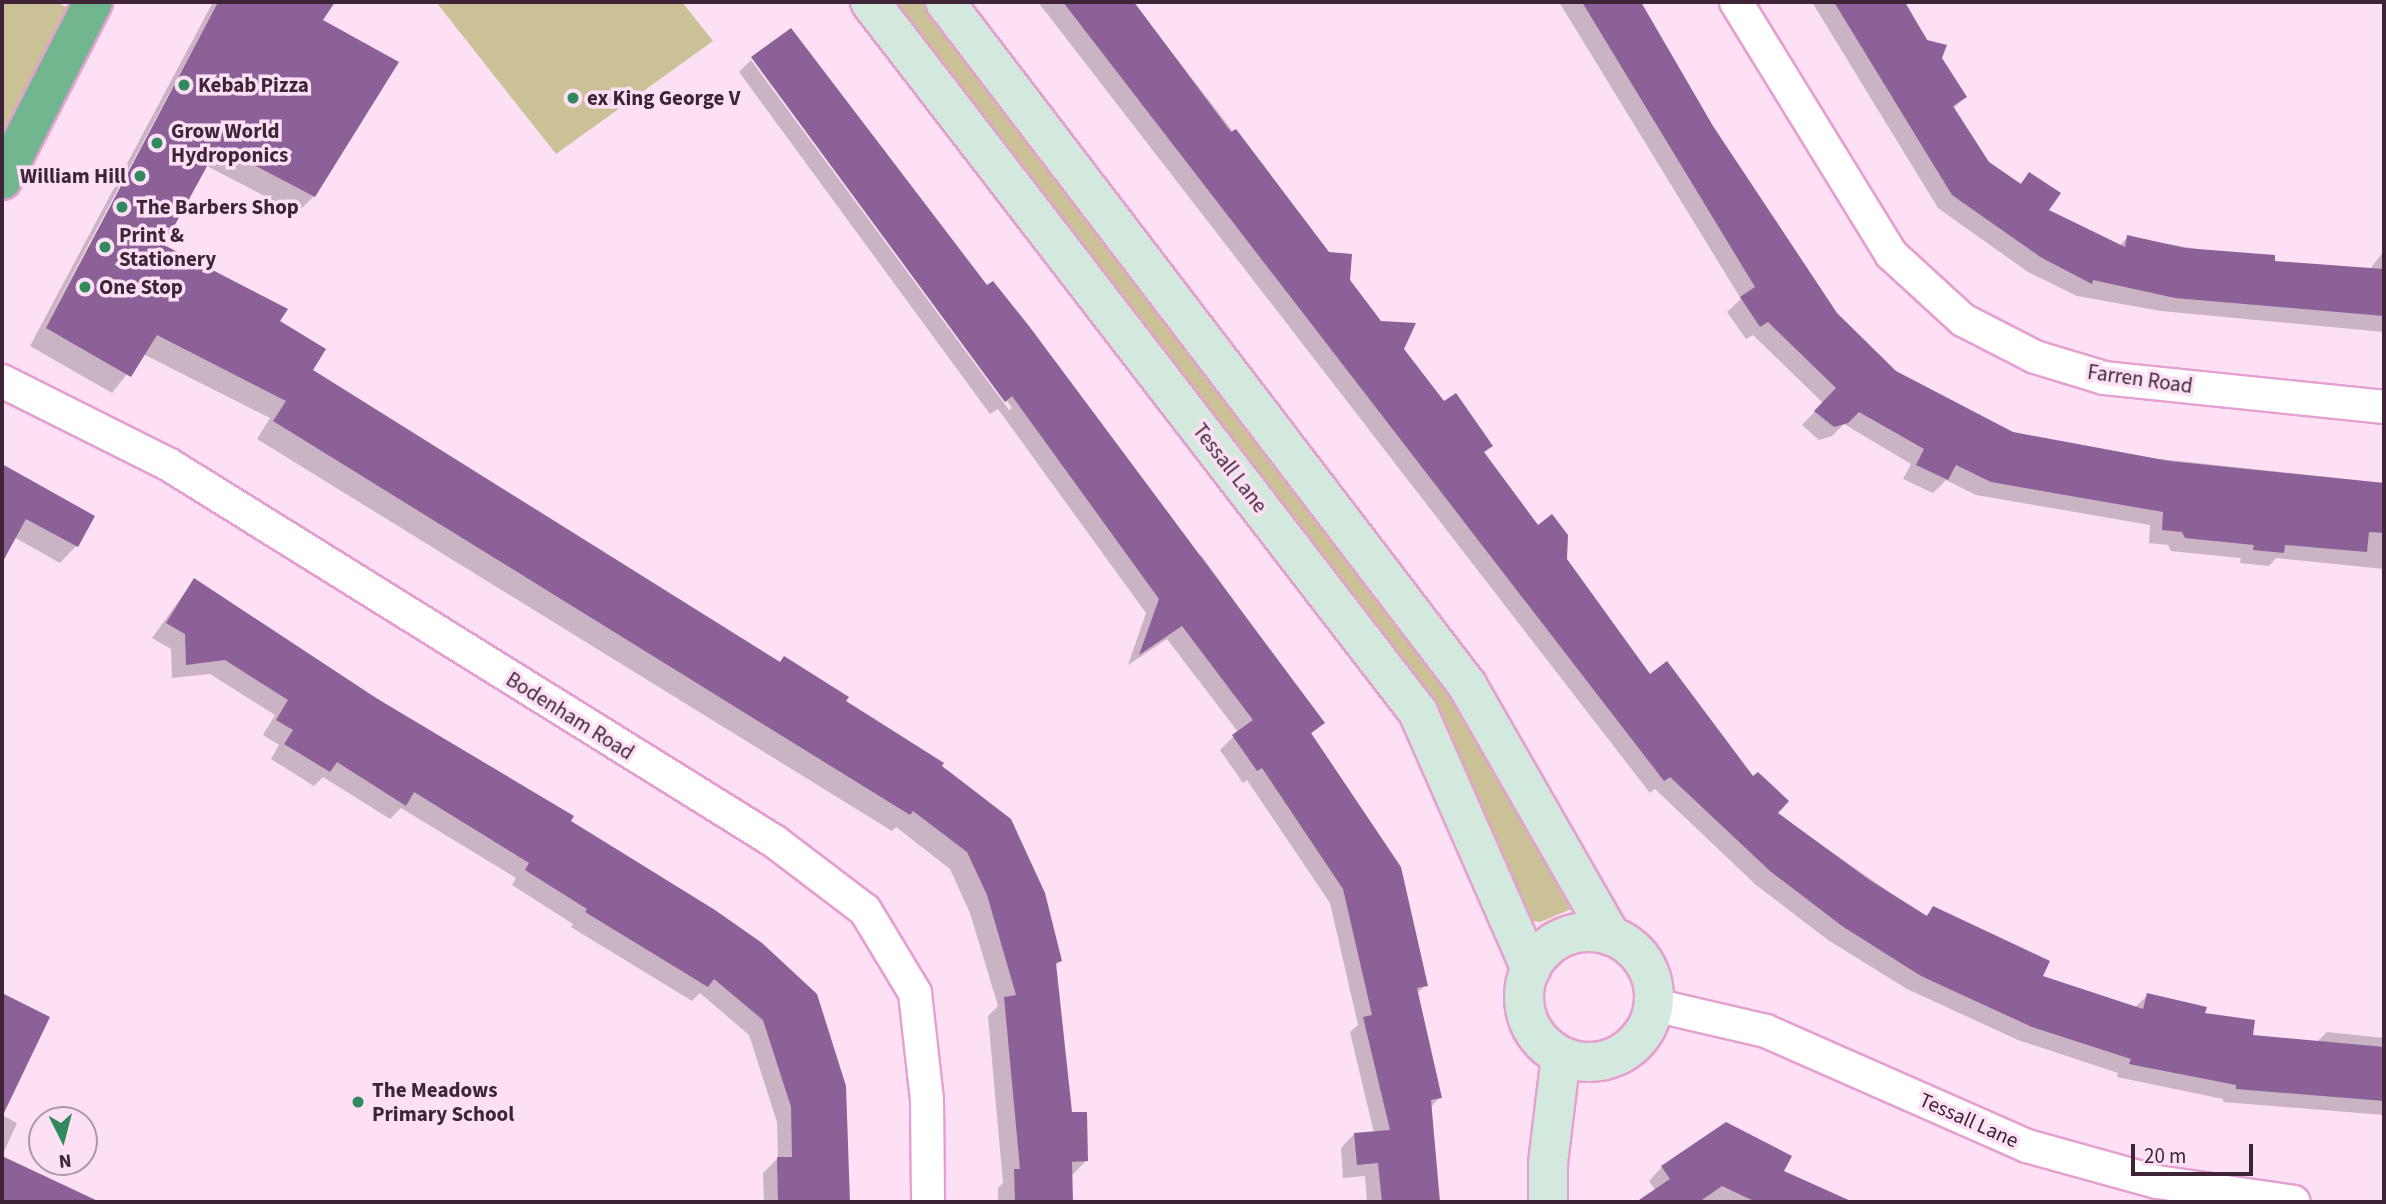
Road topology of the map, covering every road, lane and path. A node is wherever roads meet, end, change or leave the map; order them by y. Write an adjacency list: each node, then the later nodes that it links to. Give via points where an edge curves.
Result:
1 (93, 2): 5 (highway)
2 (870, 2): 9 (street, Tessall Lane, via 1418,712)
3 (945, 2): 8 (street, via 1467,685)
4 (1736, 2): 7 (street, Farren Road, via 1891,254 1963,320 2035,357 2104,378)
5 (2, 180)
6 (2, 381): 12 (street, Bodenham Road, via 178,470 774,841 865,910 915,993 927,1100)
7 (2384, 407)
8 (1611, 936): 9 (street, via 1574,934 1557,941); 10 (street, via 1644,962 1653,983)
9 (1531, 969): 11 (street, via 1525,1008 1531,1027)
10 (1654, 1004): 11 (street, via 1649,1024 1621,1054 1602,1062); 14 (street, Tessall Lane, via 1766,1031 2027,1146 2157,1182)
11 (1561, 1056): 13 (street)
12 (928, 1202)
13 (1548, 1202)
14 (2294, 1202)

